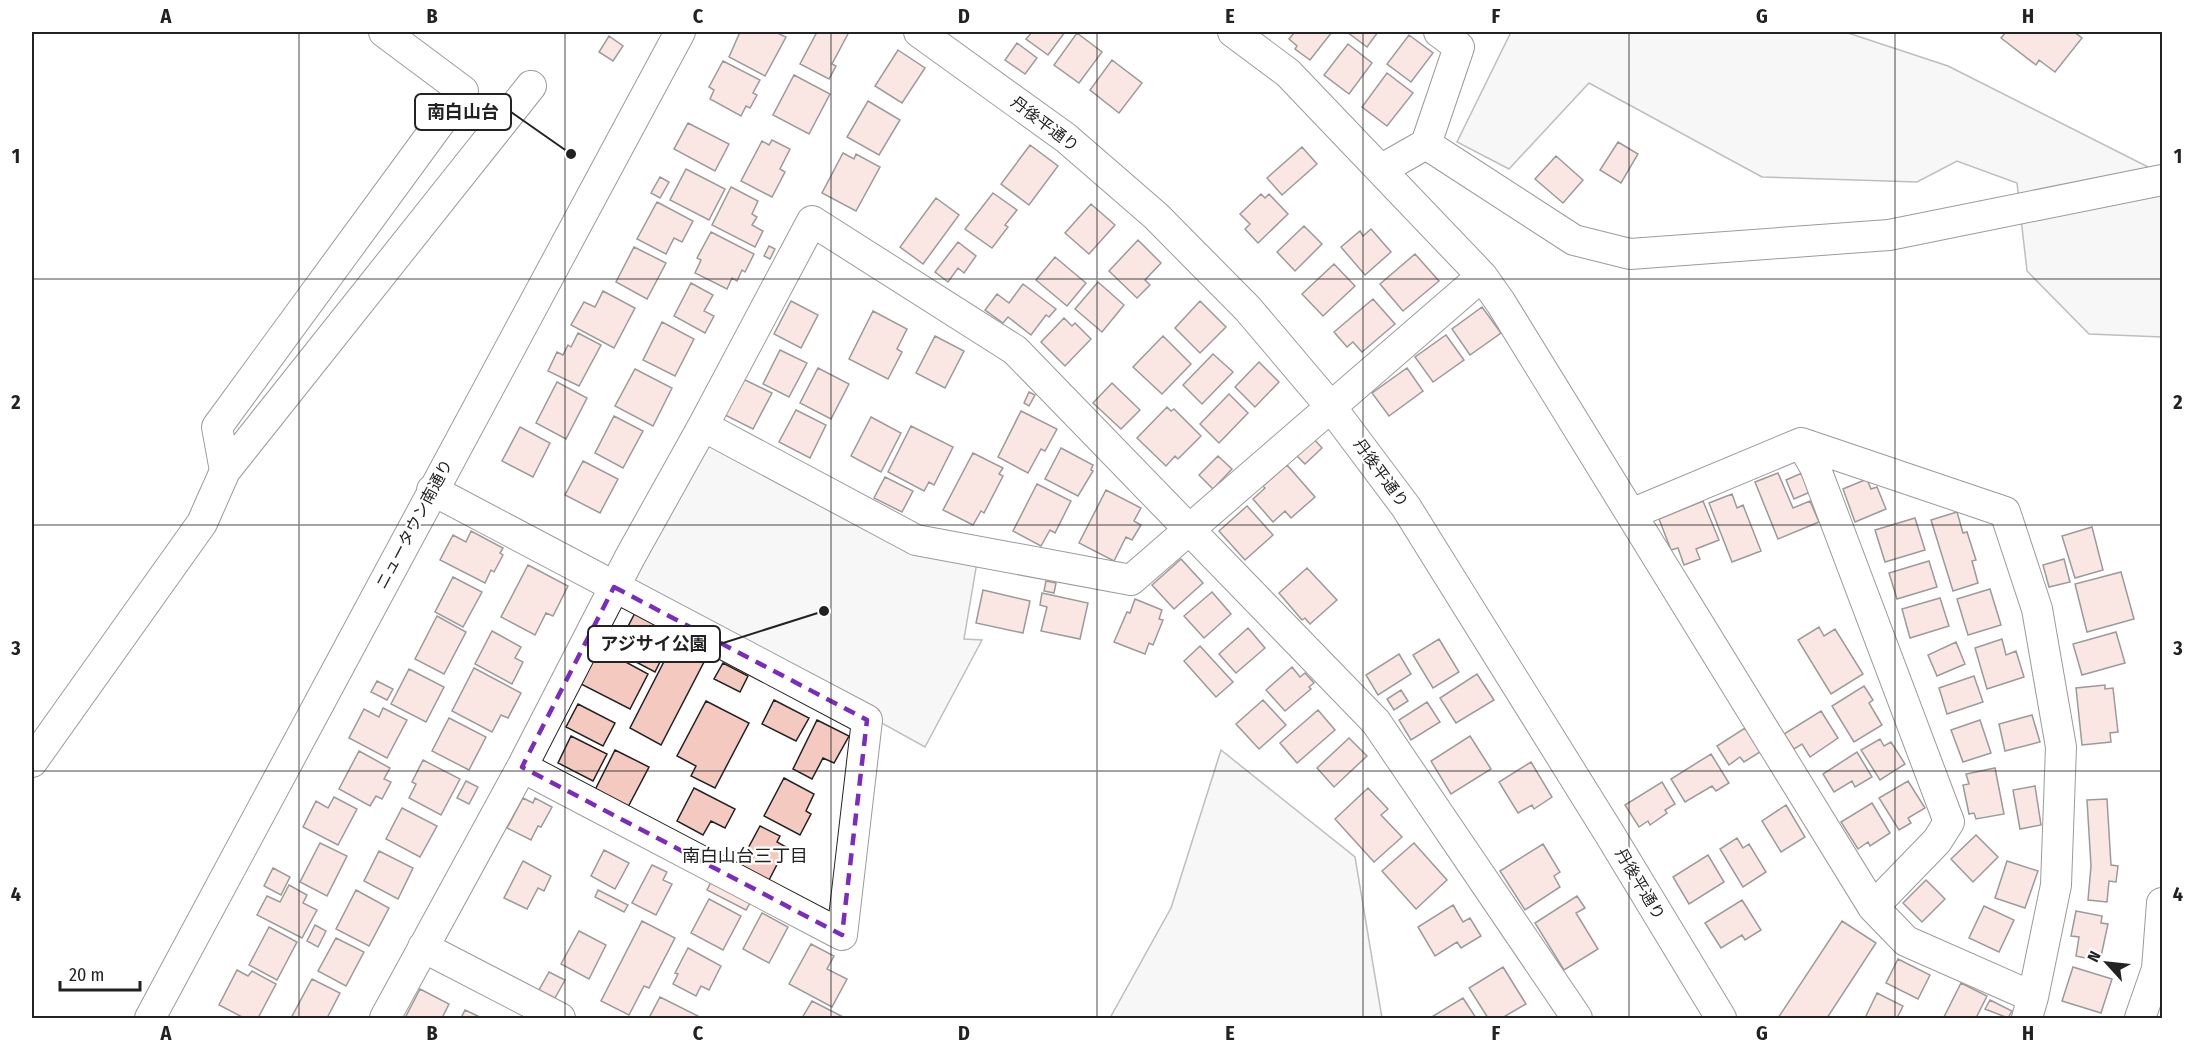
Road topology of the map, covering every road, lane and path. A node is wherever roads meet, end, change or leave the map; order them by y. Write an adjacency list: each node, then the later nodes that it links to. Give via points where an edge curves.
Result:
1 (384, 32): 14 (street, via 463,91 217,427)
2 (680, 32): 15 (street, ニュータウン南通り)
3 (919, 32): 11 (street, 丹後平通り, via 1066,138 1156,216 1248,309)
4 (1233, 32): 8 (street, via 1288,73)
5 (1439, 32): 7 (street, via 1459,47)
6 (531, 86): 14 (street)
7 (1426, 144): 8 (street); 9 (street, via 1574,240 1630,254 1889,234)
8 (1382, 169): 10 (street)
9 (2163, 180)
10 (1482, 276): 11 (street); 16 (street)
11 (1331, 407): 17 (street); 29 (street, 丹後平通り, via 1406,507)
12 (703, 426): 17 (street, via 916,540 1131,580); 17 (street, via 812,221 1015,350); 18 (street)
13 (1801, 443): 16 (street); 22 (street, via 1815,467 1949,822 1938,841); 24 (street, via 2005,512 2037,609 2061,747 2056,885)
14 (225, 471): 19 (street, via 202,524)
15 (432, 490): 18 (street); 25 (street, ニュータウン南通り)
16 (1631, 514): 22 (street)
17 (1189, 528): 28 (street, via 1376,722)
18 (614, 587): 20 (street); 20 (street, via 867,720 842,935)
19 (32, 762)
20 (522, 767): 23 (street)
21 (2163, 903): 30 (street, via 2157,969)
22 (1873, 907): 24 (street, via 1906,941)
23 (423, 947): 26 (street); 27 (street)
24 (2030, 1008)
25 (150, 1018)
26 (385, 1018)
27 (560, 1018)
28 (1577, 1018)
29 (1721, 1018)
30 (2140, 1018)

